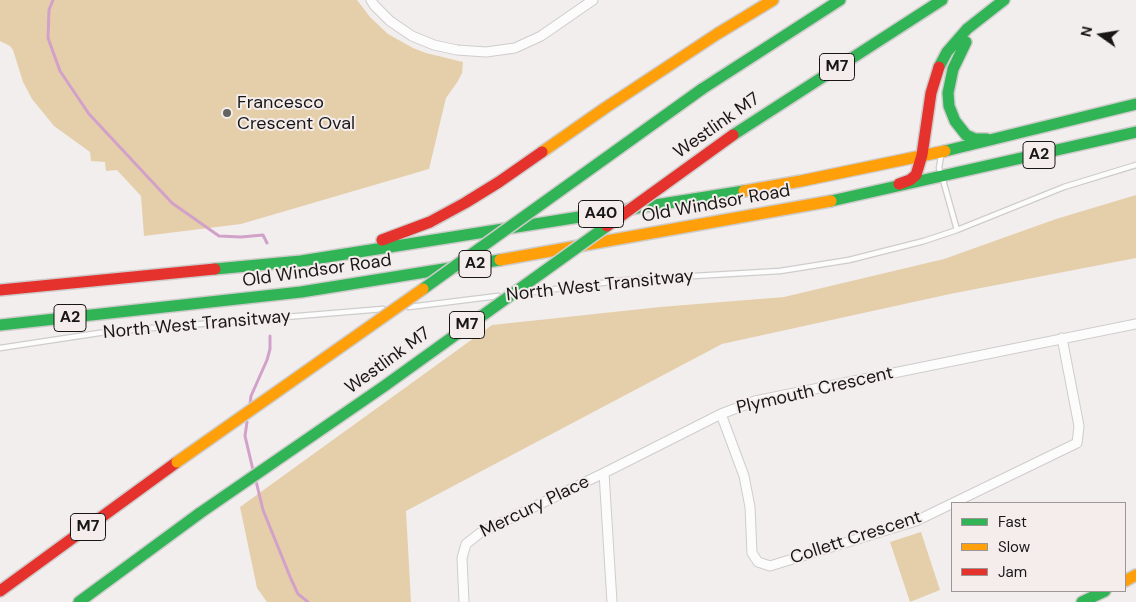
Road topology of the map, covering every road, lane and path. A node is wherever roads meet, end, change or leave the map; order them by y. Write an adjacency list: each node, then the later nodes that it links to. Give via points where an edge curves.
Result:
1 (371, 0): 2 (street, via 390,21 412,36 457,50 486,52 515,48 541,36)
2 (593, 0)
3 (773, 0): 17 (main road, via 605,108 465,204 398,235)
4 (840, 0): 27 (main road, M7, bridge, via 702,89)
5 (942, 0): 29 (main road, Westlink M7 / M7, bridge, via 733,135)
6 (1004, 0): 12 (main road, via 966,29 940,65 931,93)
7 (1010, 0): 10 (main road, via 976,29 962,47 948,93 951,114 966,135 975,139)
8 (1136, 104): 10 (main road, Old Windsor Road / A40)
9 (1136, 132): 14 (main road, Old Windsor Road / A2)
10 (993, 139): 11 (main road, Old Windsor Road / A40)
11 (944, 151): 12 (main road, Old Windsor Road / A40); 14 (lane, via 939,168)
12 (922, 155): 15 (main road, via 916,175); 17 (main road, Old Windsor Road / A40, via 801,181)
13 (1136, 165): 16 (lane, North West Transitway, via 1072,184)
14 (942, 177): 15 (main road, Old Windsor Road / A2); 16 (lane)
15 (883, 190): 20 (main road, Old Windsor Road / A2, via 394,278 300,292)
16 (957, 230): 22 (lane, North West Transitway, via 883,252 788,270 625,280 350,313 108,332)
17 (301, 261): 18 (main road, Old Windsor Road / A2)
18 (0, 290)
19 (1136, 324): 21 (street, Plymouth Crescent)
20 (0, 325)
21 (1062, 338): 23 (street, Plymouth Crescent, via 755,401); 25 (street, Collett Crescent, via 1080,426 1077,443)
22 (0, 348)
23 (721, 414): 24 (street, Plymouth Crescent); 26 (street, Collett Crescent, via 744,476 750,507 752,553 758,562 770,566 916,521)
24 (604, 473): 30 (street, Mercury Place, via 480,533 466,544 462,558); 31 (street)
25 (955, 502)
26 (951, 504)
27 (0, 591)
28 (1103, 592): 32 (main road)
29 (79, 602)
30 (464, 602)
31 (612, 602)
32 (1082, 602)

